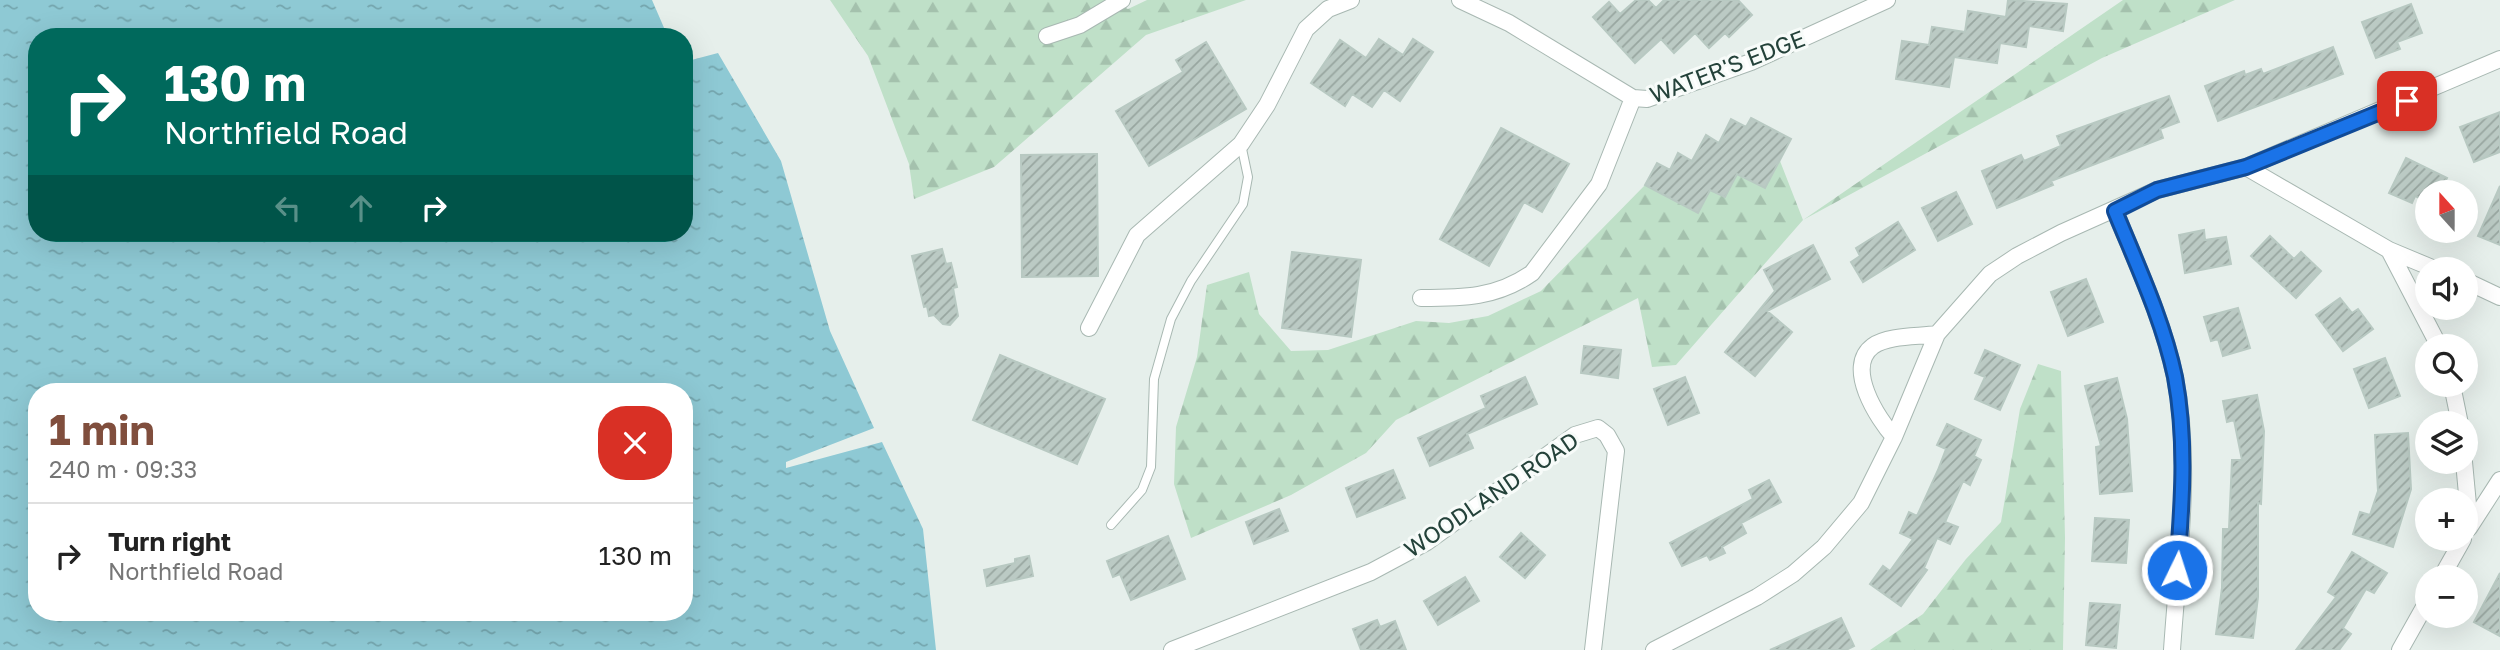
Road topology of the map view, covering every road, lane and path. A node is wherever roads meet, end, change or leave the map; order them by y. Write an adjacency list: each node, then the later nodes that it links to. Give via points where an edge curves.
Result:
1 (1122, 0): 5 (street)
2 (1351, 0): 8 (street, via 1328,9 1306,29)
3 (1460, 0): 7 (street, WATER'S EDGE, via 1509,23)
4 (1887, 0): 7 (street, WATER'S EDGE, via 1751,62 1662,95)
5 (1047, 36)
6 (2500, 59): 9 (street)
7 (1633, 98): 15 (street, via 1599,184 1532,273 1477,298)
8 (1241, 144): 16 (street, via 1137,235); 22 (lane, via 1248,184 1242,204 1171,319 1154,379 1151,467 1142,490)
9 (2246, 167): 10 (street, via 2157,190); 11 (street)
10 (2115, 211): 17 (street, via 2017,256 1990,274); 27 (street, via 2164,333 2180,416 2183,490)
11 (2389, 250): 12 (street); 18 (street)
12 (2415, 261)
13 (2478, 287): 14 (street)
14 (2500, 297)
15 (1421, 298)
16 (1089, 328)
17 (1937, 334): 19 (street); 19 (street, via 1882,341 1867,355 1864,391 1880,422)
18 (2433, 334)
19 (1894, 437): 26 (street, via 1861,503 1825,547 1757,597)
20 (2500, 480): 21 (street)
21 (2478, 514)
22 (1111, 525)
23 (2415, 623): 28 (street)
24 (1172, 650): 25 (street, WOODLAND ROAD, via 1371,572 1461,521 1564,441 1598,428 1616,451)
25 (1593, 650)
26 (1654, 650)
27 (2172, 650)
28 (2400, 650)

